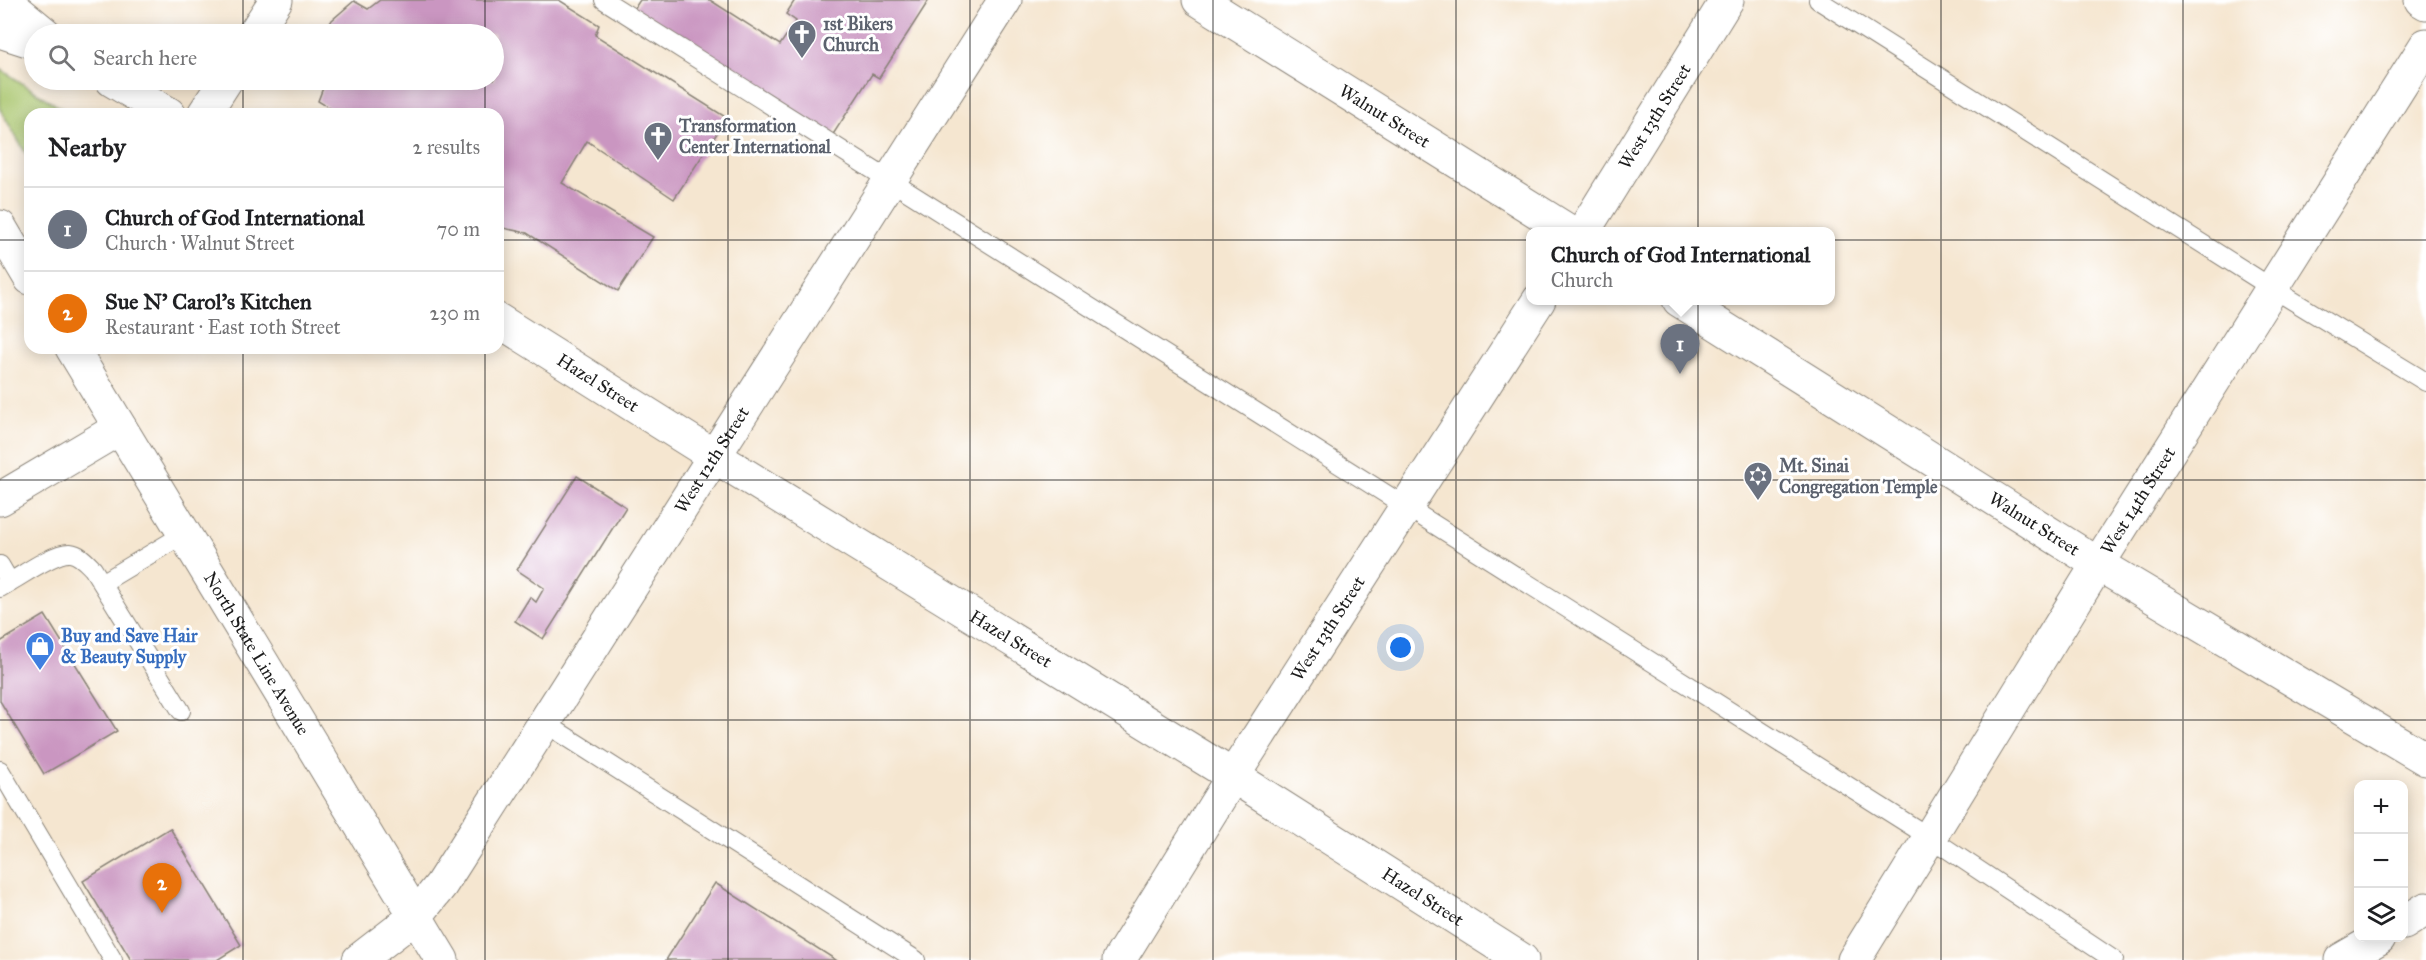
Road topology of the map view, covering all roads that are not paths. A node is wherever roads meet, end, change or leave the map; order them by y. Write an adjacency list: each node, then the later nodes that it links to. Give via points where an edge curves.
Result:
1 (4, 0): 10 (street)
2 (276, 0): 11 (street)
3 (604, 0): 19 (lane)
4 (1005, 0): 19 (street, West 12th Street)
5 (1199, 0): 21 (street, Walnut Street)
6 (1727, 0): 22 (street, West 13th Street)
7 (1818, 0): 24 (lane)
8 (2421, 0): 9 (street)
9 (2426, 3)
10 (33, 24)
11 (260, 24)
12 (0, 31): 13 (street)
13 (24, 39)
14 (2426, 45): 24 (street, West 14th Street)
15 (129, 90): 17 (street)
16 (220, 90): 18 (street)
17 (159, 108)
18 (208, 108)
19 (890, 180): 31 (street, West 12th Street); 33 (lane)
20 (0, 227): 23 (street)
21 (1563, 227)
22 (1585, 227)
23 (24, 268)
24 (2272, 288): 29 (lane); 35 (street, West 14th Street)
25 (1536, 305): 33 (street, West 13th Street)
26 (1687, 305): 35 (street, Walnut Street)
27 (504, 325): 31 (street, Hazel Street)
28 (76, 354): 30 (street, North State Line Avenue)
29 (2426, 382)
30 (120, 428): 32 (street); 34 (street, North State Line Avenue)
31 (714, 456): 40 (street, West 12th Street); 43 (street, Hazel Street)
32 (0, 500)
33 (1406, 507): 43 (street, West 13th Street); 44 (lane)
34 (184, 534): 37 (lane); 46 (street, North State Line Avenue)
35 (2098, 564): 41 (street, Walnut Street); 44 (street, West 14th Street)
36 (0, 565): 38 (lane)
37 (102, 583): 38 (lane, via 82,557 69,553 58,555); 39 (lane)
38 (5, 585)
39 (181, 711)
40 (545, 723): 46 (street, West 12th Street, via 453,867); 52 (lane)
41 (2426, 759)
42 (0, 770): 49 (lane)
43 (1233, 776): 53 (street, West 13th Street); 54 (street, Hazel Street)
44 (1929, 837): 55 (street, West 14th Street); 56 (lane)
45 (2426, 909): 47 (street)
46 (416, 916): 50 (street, West 12th Street); 51 (street, North State Line Avenue)
47 (2408, 920)
48 (2372, 942): 57 (street)
49 (113, 960)
50 (359, 960)
51 (442, 960)
52 (916, 960)
53 (1119, 960)
54 (1522, 960)
55 (1854, 960)
56 (2114, 960)
57 (2341, 960)

